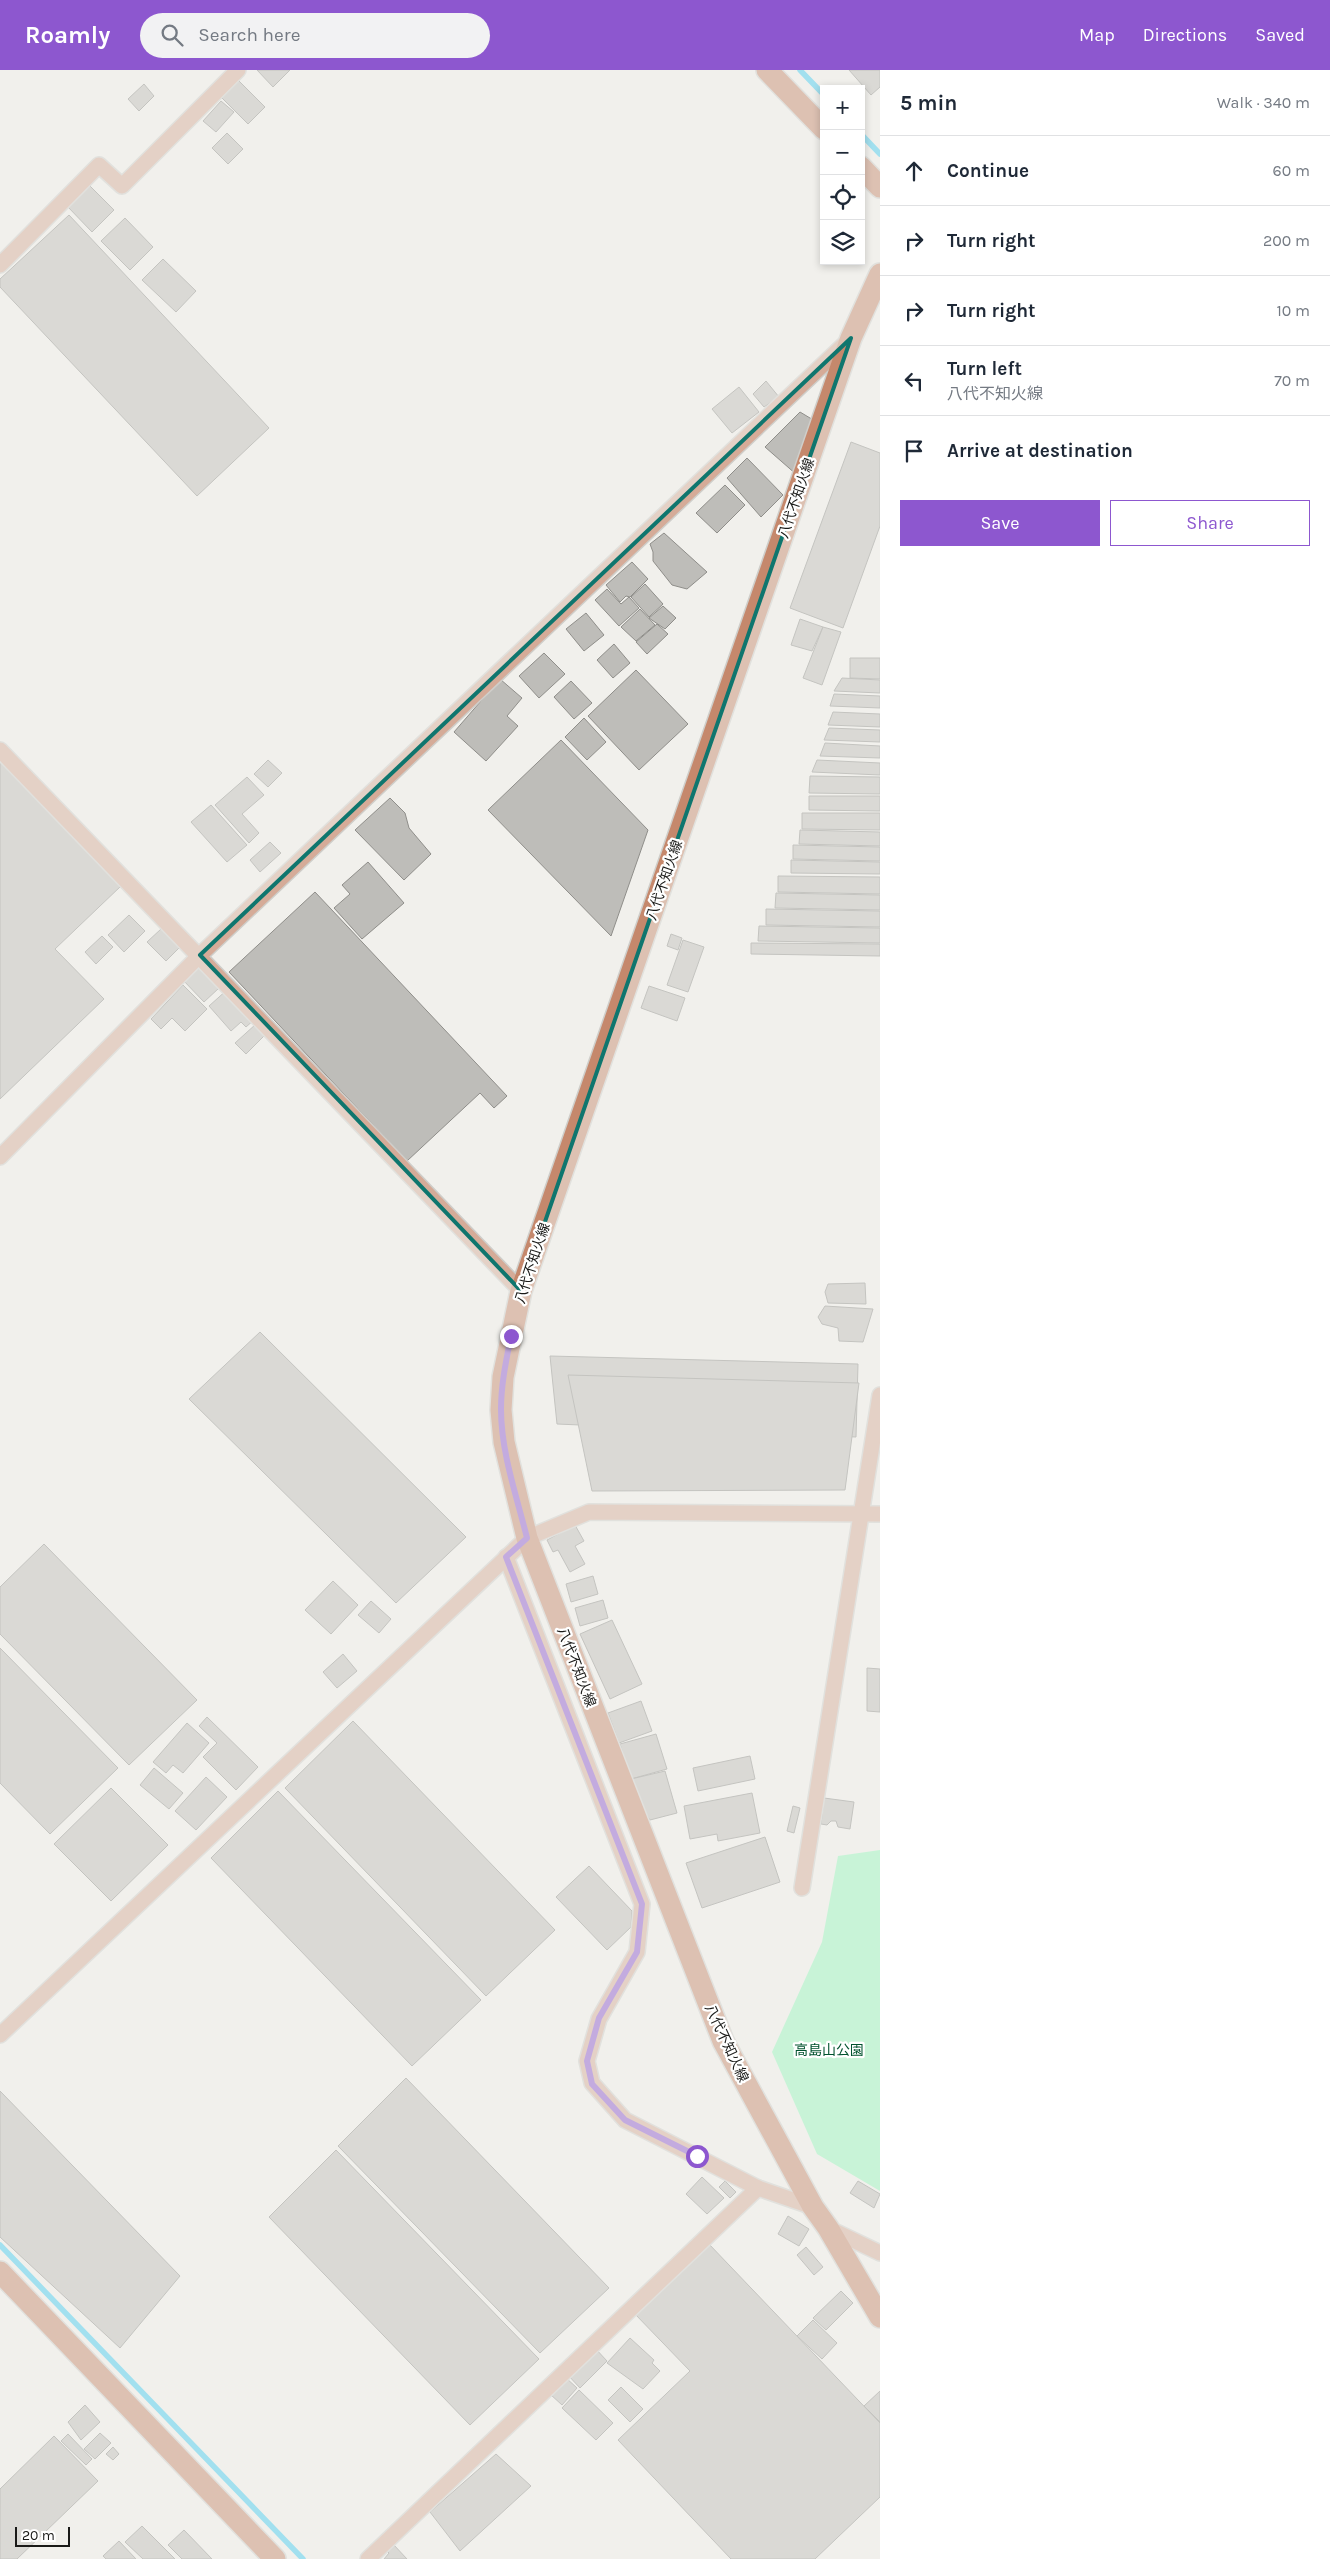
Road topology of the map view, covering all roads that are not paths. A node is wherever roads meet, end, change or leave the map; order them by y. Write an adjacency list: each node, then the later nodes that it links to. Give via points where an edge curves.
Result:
1 (238, 70): 6 (street, via 122,186 99,165)
2 (767, 70): 3 (main road)
3 (820, 125)
4 (865, 171): 5 (main road)
5 (880, 187)
6 (0, 265)
7 (880, 274): 8 (main road, 八代不知火線)
8 (852, 338): 10 (street); 12 (main road, 八代不知火線)
9 (0, 750): 10 (street)
10 (200, 955): 11 (street); 12 (street)
11 (0, 1157)
12 (521, 1291): 16 (main road, 八代不知火線, via 503,1377 501,1410 504,1442)
13 (880, 1395): 14 (street)
14 (862, 1514): 15 (street); 16 (street, via 588,1512); 18 (street)
15 (880, 1514)
16 (527, 1538): 17 (street); 21 (main road, 八代不知火線, via 723,2041)
17 (506, 1557): 19 (street); 20 (street, via 642,1904 637,1952 599,2018 587,2061 592,2084 625,2120)
18 (802, 1888)
19 (0, 2035)
20 (758, 2188): 21 (street); 27 (street)
21 (813, 2206): 22 (main road, 八代不知火線)
22 (828, 2228): 23 (street); 25 (main road, 八代不知火線)
23 (880, 2252)
24 (0, 2272): 26 (main road)
25 (880, 2317)
26 (275, 2559)
27 (368, 2559)

